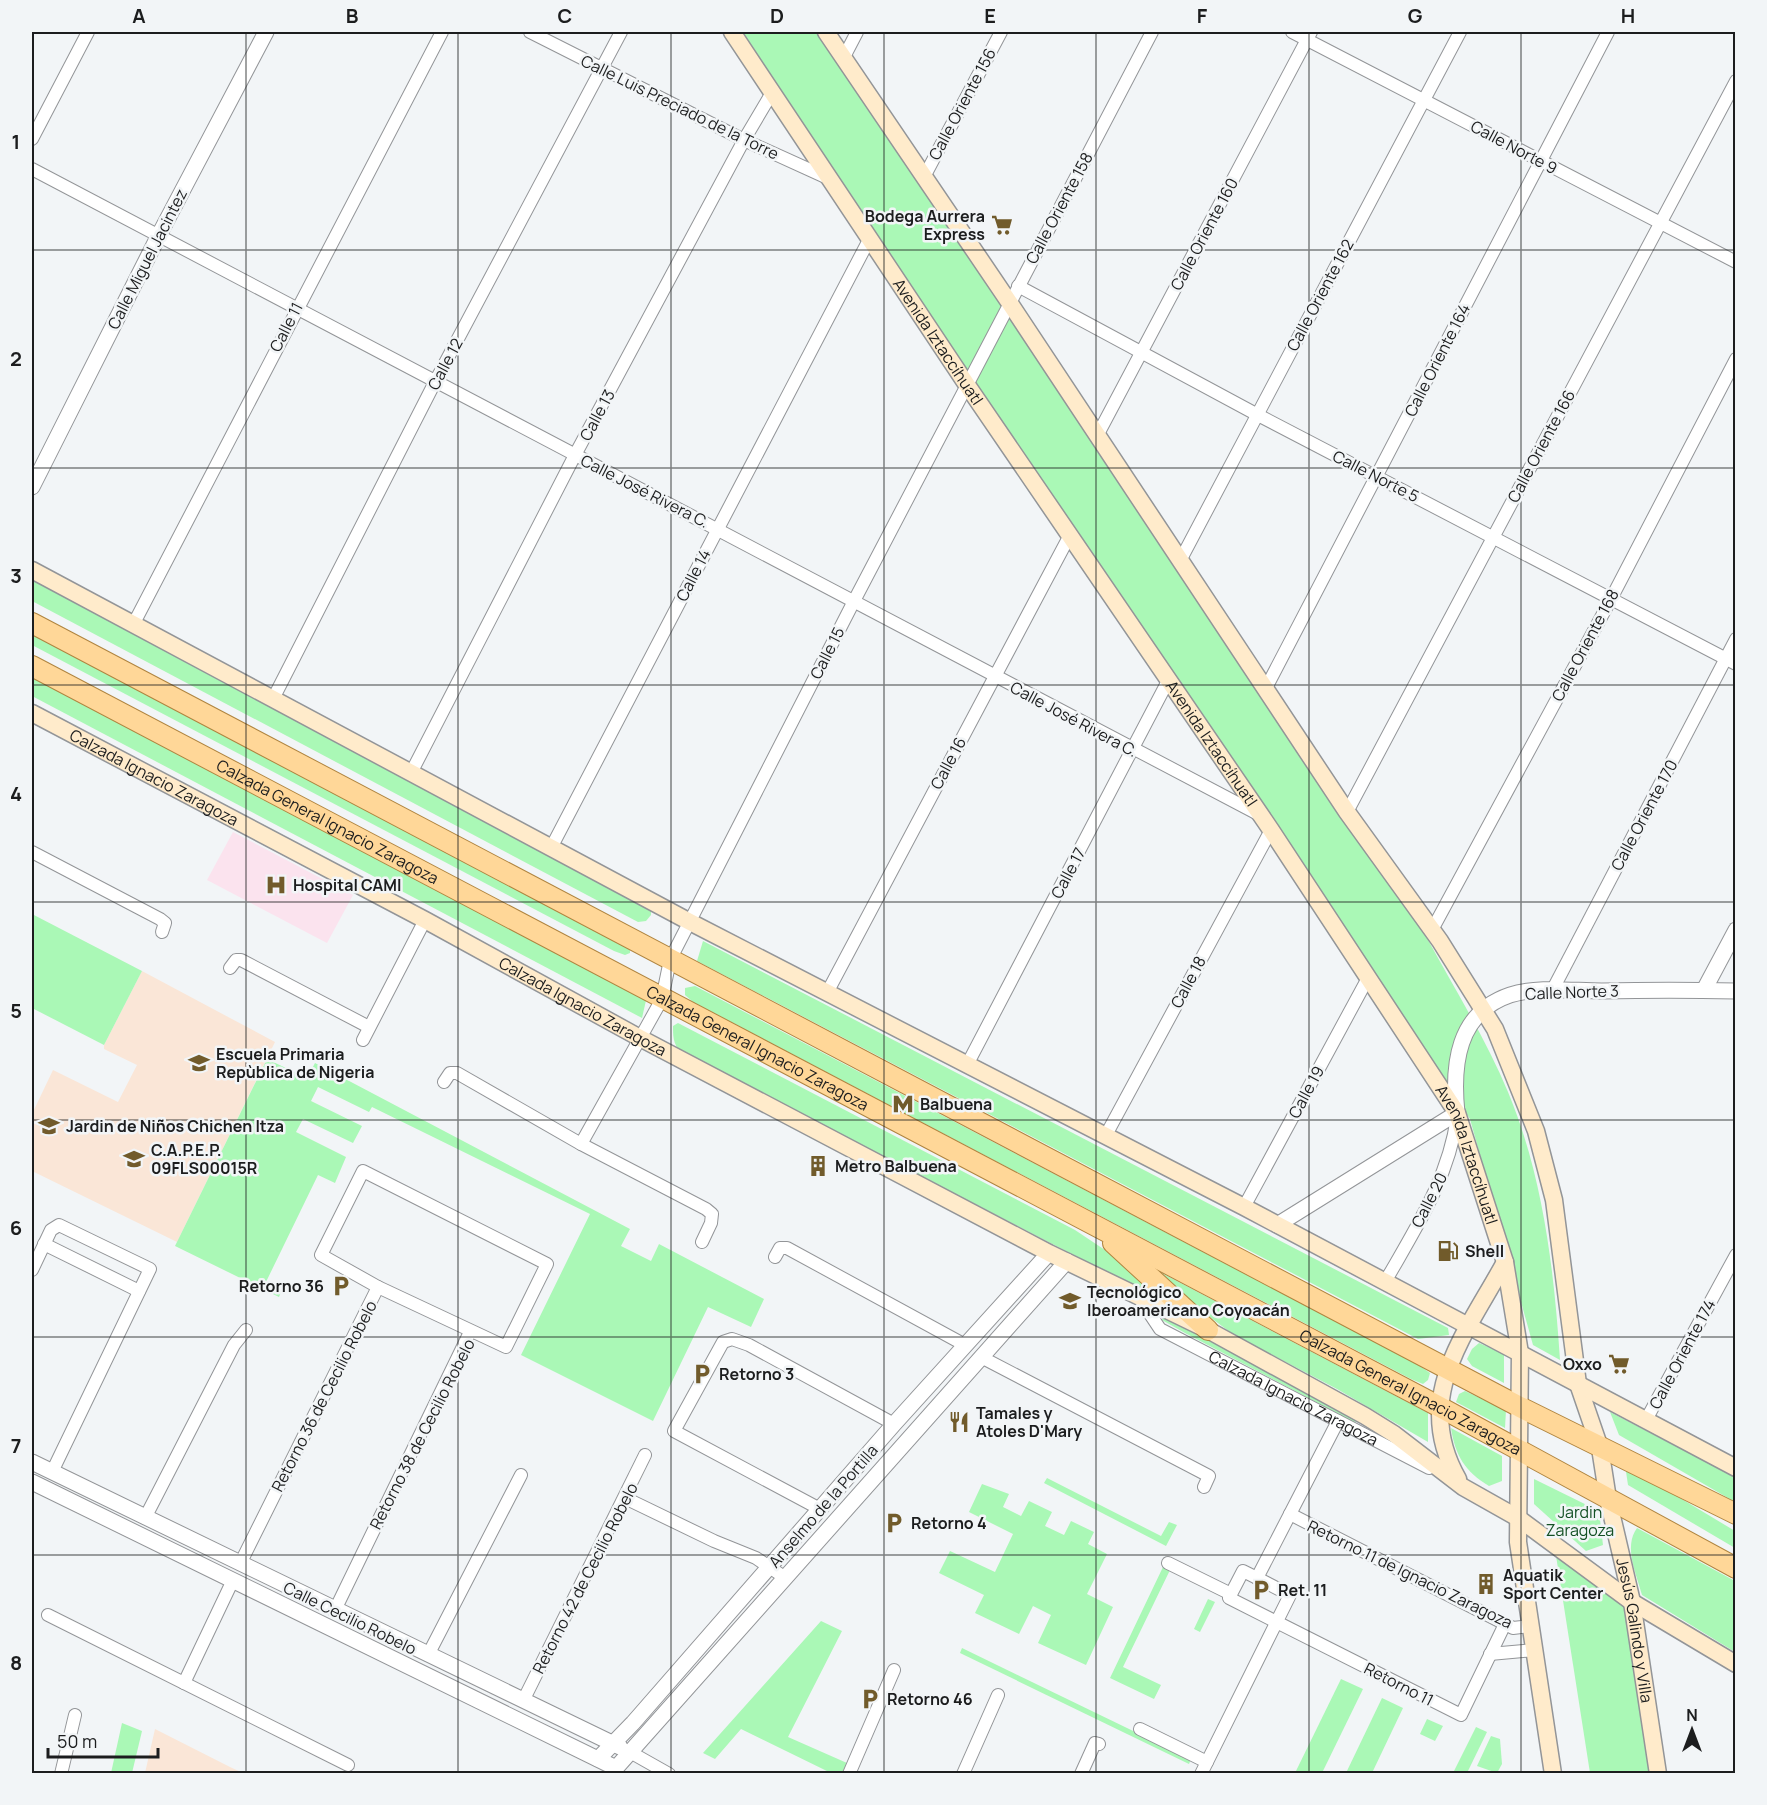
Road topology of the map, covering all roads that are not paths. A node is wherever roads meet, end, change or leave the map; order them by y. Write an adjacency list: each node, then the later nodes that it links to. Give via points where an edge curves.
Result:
1 (88, 32): 20 (street)
2 (266, 32): 27 (street, Calle Miguel Jacintez)
3 (442, 32): 32 (street, Calle 11)
4 (530, 32): 16 (street, Calle Luis Preciado de la Torre)
5 (621, 32): 16 (street, Calle 12)
6 (732, 32): 18 (main road, Avenida Iztaccíhuatl)
7 (826, 32): 15 (main road)
8 (857, 32): 15 (street)
9 (1001, 32): 24 (street, Calle Oriente 156)
10 (1152, 32): 30 (street, Calle Oriente 158)
11 (1292, 32): 14 (street, Calle Norte 9)
12 (1460, 32): 19 (street, Calle Oriente 162)
13 (1608, 32): 22 (street, Calle Oriente 164)
14 (1309, 35): 19 (street, Calle Norte 9); 33 (street, Calle Oriente 160)
15 (844, 57): 24 (main road)
16 (601, 69): 21 (street, Calle Luis Preciado de la Torre); 35 (street, Calle 12)
17 (1736, 81): 26 (street, Calle Oriente 166)
18 (773, 92): 21 (street, Calle 13); 25 (main road, Avenida Iztaccíhuatl)
19 (1424, 99): 22 (street, Calle Norte 9); 37 (street, Calle Oriente 162)
20 (32, 139)
21 (744, 140): 25 (street, Calle Luis Preciado de la Torre); 39 (street, Calle 13)
22 (1540, 161): 26 (street, Calle Norte 9); 40 (street, Calle Oriente 164)
23 (32, 169): 27 (street, Calle José Rivera C.)
24 (924, 177): 31 (main road)
25 (832, 180): 28 (main road, Avenida Iztaccíhuatl)
26 (1661, 223): 29 (street, Calle Norte 9); 44 (street, Calle Oriente 166)
27 (159, 235): 32 (street, Calle José Rivera C.); 41 (street, Calle Miguel Jacintez)
28 (870, 238): 36 (main road, Avenida Iztaccíhuatl); 42 (street, Calle 14)
29 (1736, 262)
30 (1018, 286): 31 (street, Calle Oriente 158); 33 (street, Calle Norte 5)
31 (1009, 302): 36 (street, Calle Oriente 158); 38 (main road)
32 (296, 308): 35 (street, Calle José Rivera C.); 50 (street, Calle 11)
33 (1142, 353): 37 (street, Calle Norte 5); 38 (street, Calle Oriente 160)
34 (1736, 359): 47 (street, Calle Oriente 168)
35 (435, 382): 39 (street, Calle José Rivera C.); 57 (street, Calle 12)
36 (968, 385): 43 (main road, Avenida Iztaccíhuatl); 48 (street, Calle 15)
37 (1256, 414): 40 (street, Calle Norte 5); 45 (street, Calle Oriente 162)
38 (1097, 436): 45 (main road)
39 (575, 455): 42 (street, Calle José Rivera C.); 60 (street, Calle 13)
40 (1377, 477): 44 (street, Calle Norte 5); 56 (street, Calle Oriente 164)
41 (32, 487)
42 (717, 529): 48 (street, Calle José Rivera C.); 64 (street, Calle 14)
43 (1070, 535): 54 (street, Calle 16); 55 (main road, Avenida Iztaccíhuatl)
44 (1493, 537): 47 (street, Calle Norte 5); 61 (street, Calle Oriente 166)
45 (1180, 558): 56 (main road)
46 (32, 570): 50 (main road)
47 (1611, 599): 52 (street, Calle Norte 5); 68 (street, Calle Oriente 168)
48 (854, 601): 54 (street, Calle José Rivera C.); 67 (street, Calle 15)
49 (32, 622): 71 (main road)
50 (133, 625): 57 (main road)
51 (1736, 639): 52 (street, Calle Oriente 170)
52 (1730, 661): 76 (street, Calle Oriente 170)
53 (32, 666): 78 (main road, Calzada General Ignacio Zaragoza)
54 (993, 677): 59 (street, Calle José Rivera C.); 75 (street, Calle 16)
55 (1168, 681): 59 (street, Calle 17); 62 (main road, Avenida Iztaccíhuatl)
56 (1266, 688): 61 (main road)
57 (273, 699): 60 (main road)
58 (32, 713): 66 (main road, Calzada Ignacio Zaragoza)
59 (1133, 750): 62 (street, Calle José Rivera C.); 83 (street, Calle 17)
60 (411, 773): 64 (main road)
61 (1347, 812): 68 (main road)
62 (1258, 814): 63 (main road, Avenida Iztaccíhuatl)
63 (1270, 830): 73 (main road, Avenida Iztaccíhuatl); 86 (street, Calle 18)
64 (551, 848): 67 (main road)
65 (32, 852): 70 (street, via 163,921)
66 (425, 920): 80 (street); 81 (main road, Calzada Ignacio Zaragoza)
67 (690, 922): 71 (street, Calle 15); 75 (main road)
68 (1432, 930): 79 (main road)
69 (1736, 930): 74 (street)
70 (162, 932)
71 (670, 960): 78 (street, Calle 15); 110 (main road)
72 (230, 968): 80 (street, via 241,960)
73 (1368, 978): 85 (main road, Avenida Iztaccíhuatl); 88 (street, Calle 19)
74 (1704, 990): 76 (street, Calle Norte 3); 77 (street, Calle Norte 3)
75 (828, 991): 83 (main road)
76 (1552, 991): 79 (street, Calle Norte 3, via 1510,995)
77 (1736, 991)
78 (662, 999): 81 (street, Calle 15); 89 (main road, Calzada General Ignacio Zaragoza)
79 (1485, 1009): 85 (street, Calle Norte 3, via 1467,1029 1460,1054 1454,1082); 111 (main road, via 1536,1131 1554,1200)
80 (369, 1027): 82 (street)
81 (640, 1038): 87 (street, Calle 15); 93 (main road, Calzada Ignacio Zaragoza)
82 (363, 1040)
83 (968, 1065): 86 (main road)
84 (444, 1082): 87 (street, via 450,1073 457,1073)
85 (1457, 1113): 90 (street); 97 (main road, Avenida Iztaccíhuatl); 99 (street, Calle 20, via 1453,1147 1438,1186)
86 (1106, 1135): 88 (main road)
87 (581, 1144): 91 (street, via 710,1211 711,1224)
88 (1244, 1207): 90 (main road)
89 (1093, 1224): 105 (main road); 113 (main road, Calzada General Ignacio Zaragoza)
90 (1277, 1225): 99 (main road)
91 (702, 1242)
92 (44, 1244): 98 (street); 101 (street); 101 (street, via 54,1227 63,1226 150,1269)
93 (1048, 1252): 96 (main road, Calzada Ignacio Zaragoza); 107 (street, Anselmo de la Portilla)
94 (1736, 1255): 116 (street, Calle Oriente 174)
95 (775, 1257): 107 (street, via 780,1248 787,1248)
96 (1067, 1262): 102 (main road, Calzada Ignacio Zaragoza); 109 (street, Anselmo de la Portilla)
97 (1505, 1262): 103 (main road); 108 (main road, Avenida Iztaccíhuatl)
98 (32, 1270)
99 (1385, 1282): 103 (main road)
100 (378, 1287): 106 (street, Retorno 36 de Cecilio Robelo); 106 (street, Retorno 38 de Cecilio Robelo, via 321,1255 363,1171 547,1264 506,1347); 139 (street, Retorno 36 de Cecilio Robelo)
101 (139, 1291): 124 (street)
102 (1137, 1295): 105 (main road, Calzada Ignacio Zaragoza); 117 (street, Calzada Ignacio Zaragoza, via 1160,1329)
103 (1470, 1327): 108 (main road); 110 (main road)
104 (246, 1330): 136 (street, via 234,1345)
105 (1208, 1330): 128 (main road, Calzada Ignacio Zaragoza, via 1375,1422)
106 (470, 1332): 149 (street, Retorno 38 de Cecilio Robelo)
107 (964, 1346): 112 (street, Anselmo de la Portilla)
108 (1520, 1353): 111 (main road); 114 (main road, Avenida Iztaccíhuatl)
109 (981, 1357): 115 (street, Anselmo de la Portilla); 127 (street, via 1209,1476)
110 (1448, 1368): 113 (main road); 114 (main road)
111 (1578, 1384): 116 (main road); 119 (main road, Jesús Galindo y Villa)
112 (917, 1399): 115 (street); 118 (street, Anselmo de la Portilla)
113 (1438, 1406): 120 (main road, Calzada General Ignacio Zaragoza); 128 (main road, via 1443,1445)
114 (1520, 1407): 119 (main road); 120 (main road, Avenida Iztaccíhuatl)
115 (932, 1412): 142 (street, Anselmo de la Portilla)
116 (1646, 1420): 123 (main road)
117 (1338, 1421): 128 (street, Calzada Ignacio Zaragoza); 134 (street, Retorno 11 de Ignacio Zaragoza)
118 (894, 1424): 133 (street, Anselmo de la Portilla); 133 (street, via 749,1345 732,1339 723,1342 674,1431)
119 (1600, 1448): 131 (main road, Jesús Galindo y Villa); 135 (main road)
120 (1519, 1452): 131 (main road, Calzada General Ignacio Zaragoza); 137 (main road, Avenida Iztaccíhuatl)
121 (645, 1455): 130 (street, Retorno 42 de Cecilio Robelo)
122 (32, 1462): 124 (street, Calle Cecilio Robelo)
123 (1736, 1468)
124 (52, 1472): 129 (street, Calle Cecilio Robelo)
125 (521, 1475): 156 (street)
126 (32, 1482): 132 (street, Calle Cecilio Robelo)
127 (1203, 1487)
128 (1463, 1487): 137 (main road, Calzada Ignacio Zaragoza)
129 (95, 1492): 132 (street); 136 (street, Calle Cecilio Robelo)
130 (625, 1498): 140 (street); 163 (street, Retorno 42 de Cecilio Robelo)
131 (1608, 1499): 141 (main road, Calzada General Ignacio Zaragoza); 147 (main road, Jesús Galindo y Villa)
132 (88, 1509): 144 (street, Calle Cecilio Robelo)
133 (820, 1509): 140 (street, Anselmo de la Portilla)
134 (1290, 1514): 143 (street, Retorno 11 de Ignacio Zaragoza); 152 (street, Retorno 11 de Ignacio Zaragoza)
135 (1736, 1514)
136 (145, 1518): 139 (street, Calle Cecilio Robelo)
137 (1518, 1518): 147 (main road, Calzada Ignacio Zaragoza); 153 (main road)
138 (1168, 1563): 146 (street)
139 (240, 1564): 145 (street, Calle Cecilio Robelo)
140 (771, 1566): 142 (street); 166 (street, Anselmo de la Portilla)
141 (1736, 1568)
142 (784, 1577): 168 (street, Anselmo de la Portilla)
143 (1257, 1578): 146 (street, via 1243,1571); 151 (street, via 1290,1595)
144 (233, 1580): 148 (street, Calle Cecilio Robelo); 160 (street)
145 (297, 1593): 148 (street); 149 (street, Calle Cecilio Robelo)
146 (1231, 1594): 151 (street, via 1229,1598)
147 (1632, 1602): 157 (main road); 180 (main road, Jesús Galindo y Villa)
148 (290, 1608): 161 (street, Calle Cecilio Robelo)
149 (335, 1610): 156 (street, Calle Cecilio Robelo)
150 (48, 1615): 160 (street)
151 (1276, 1622): 155 (street, Retorno 11, via 1461,1715); 170 (street)
152 (1505, 1624): 153 (street, Retorno 11 de Ignacio Zaragoza, via 1512,1628); 155 (street, Retorno 11)
153 (1531, 1626): 154 (main road)
154 (1534, 1650): 155 (street); 179 (main road)
155 (1490, 1654)
156 (428, 1655): 159 (street, Calle Cecilio Robelo)
157 (1736, 1664)
158 (894, 1670): 175 (street)
159 (466, 1674): 161 (street); 163 (street, Calle Cecilio Robelo)
160 (184, 1683): 171 (street)
161 (458, 1689): 169 (street, Calle Cecilio Robelo)
162 (999, 1695): 176 (street)
163 (523, 1701): 166 (street, Calle Cecilio Robelo)
164 (75, 1715): 173 (street)
165 (1140, 1730): 170 (street)
166 (612, 1744): 168 (street, Calle Cecilio Robelo); 169 (street, Anselmo de la Portilla)
167 (1099, 1744): 177 (street, via 1095,1743)
168 (630, 1752): 172 (street, Anselmo de la Portilla); 174 (street, Calle Cecilio Robelo)
169 (598, 1759): 172 (street, Calle Cecilio Robelo)
170 (1207, 1762): 178 (street)
171 (348, 1765)
172 (618, 1772)
173 (62, 1773)
174 (669, 1773)
175 (849, 1773)
176 (963, 1773)
177 (1081, 1773)
178 (1201, 1773)
179 (1553, 1773)
180 (1659, 1773)

